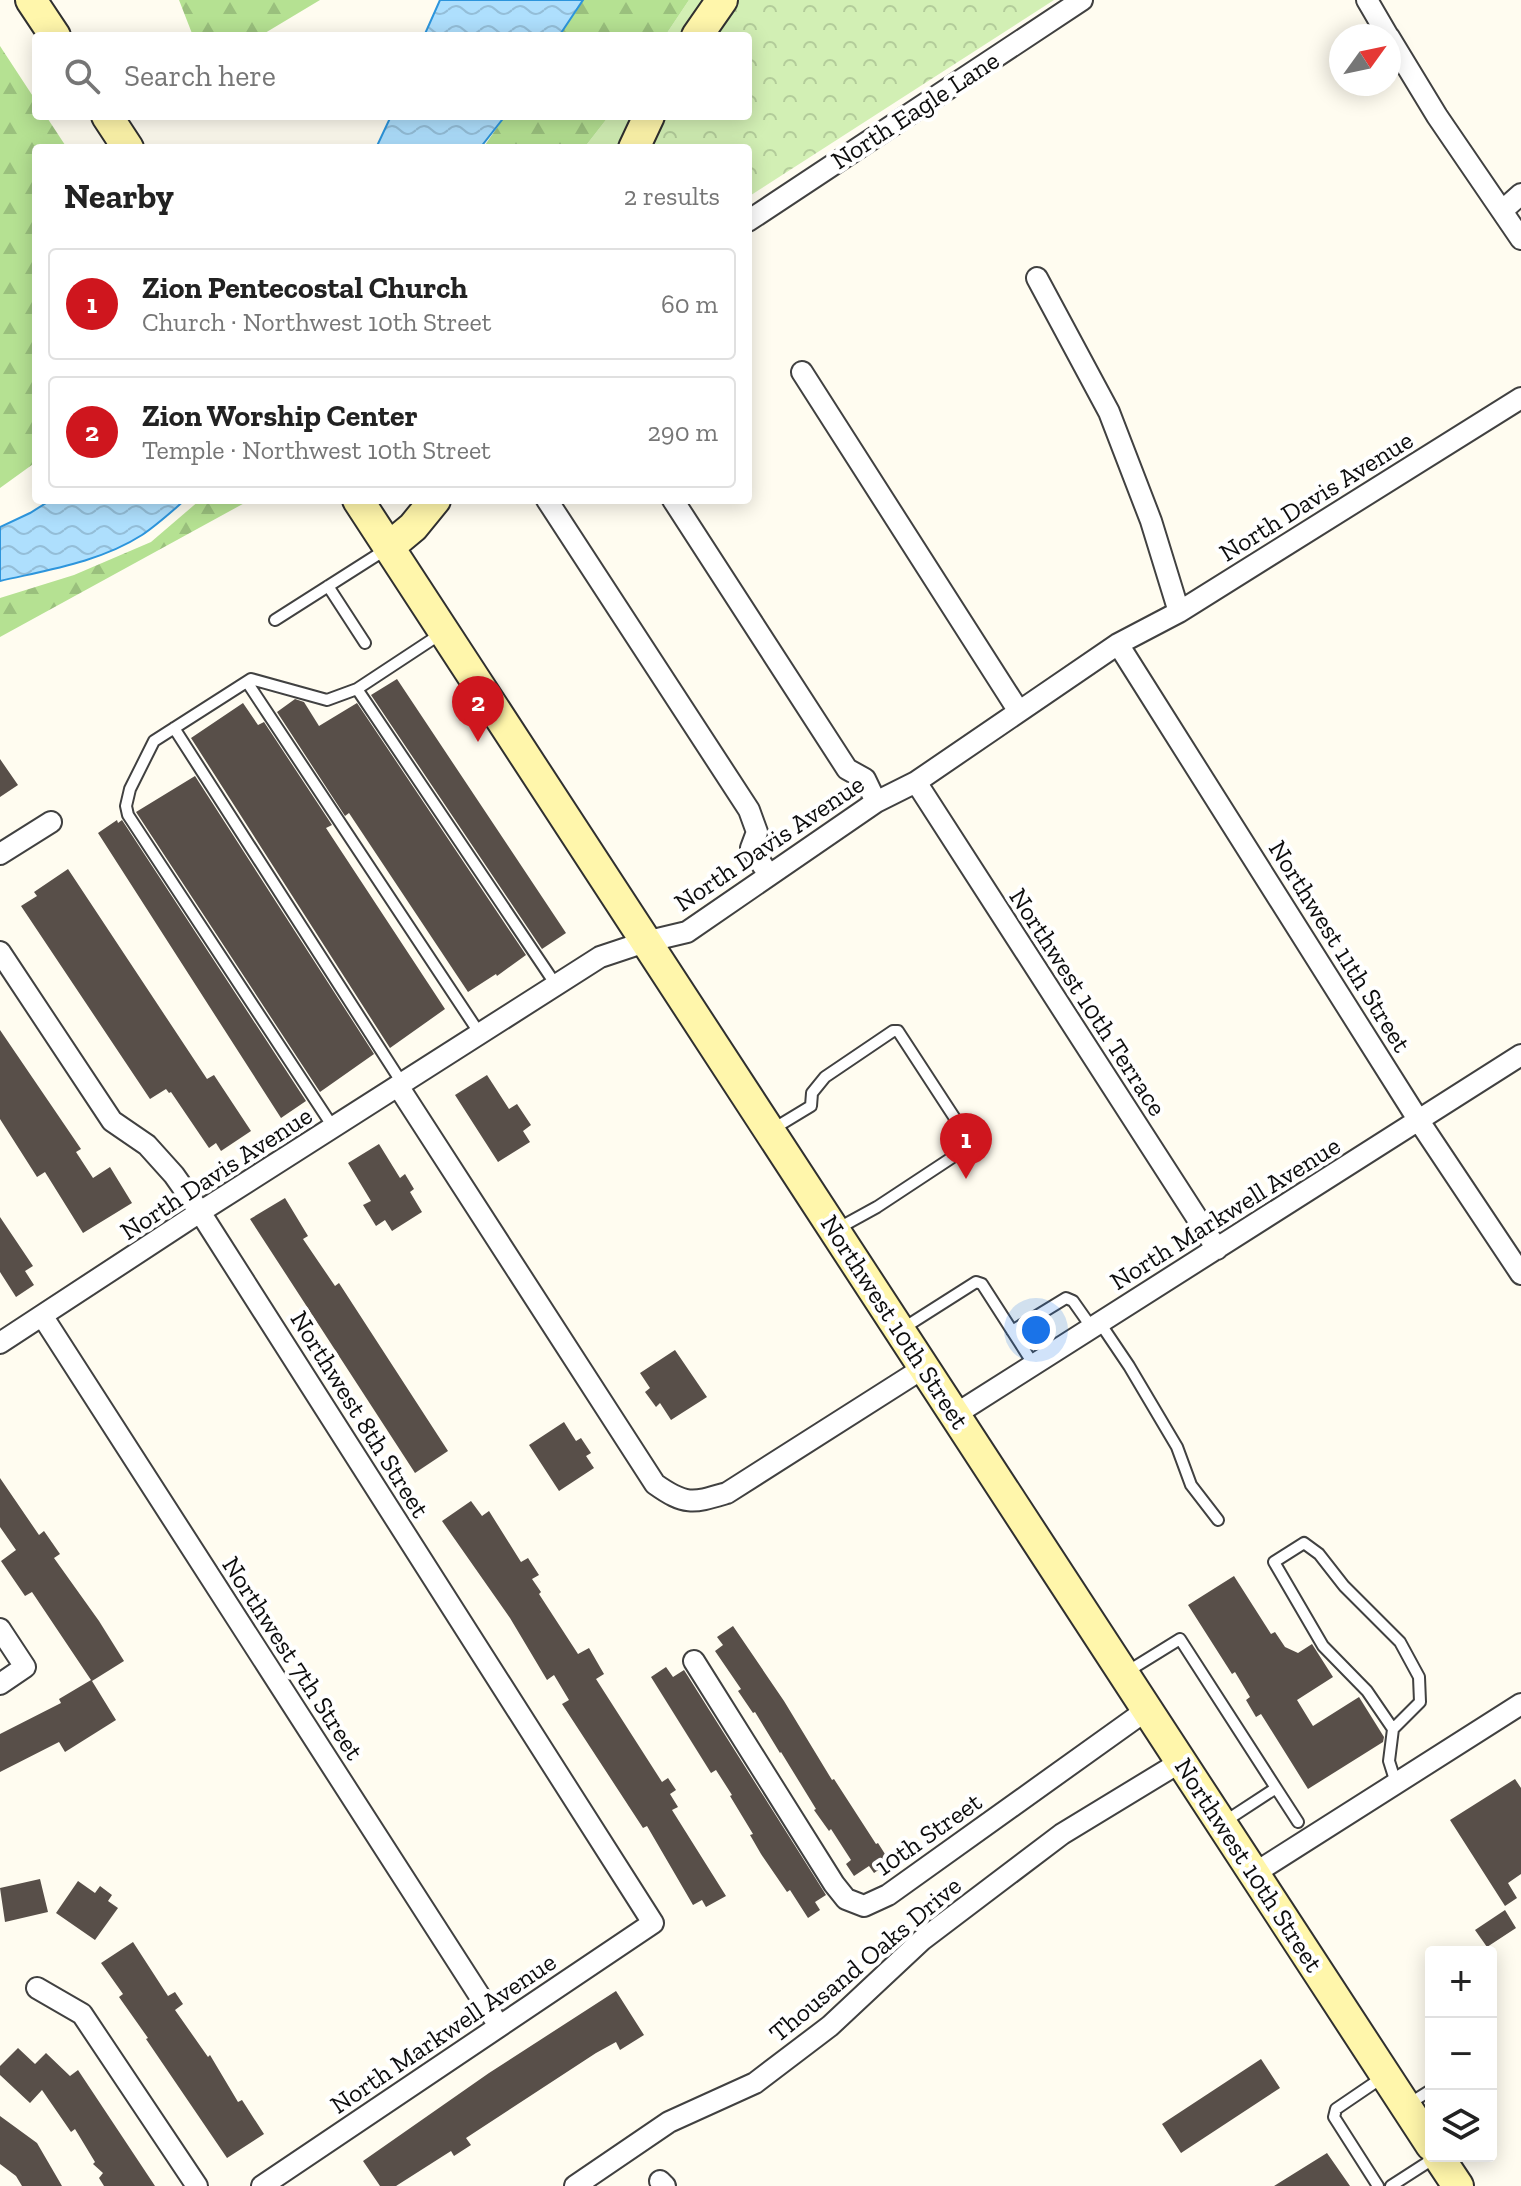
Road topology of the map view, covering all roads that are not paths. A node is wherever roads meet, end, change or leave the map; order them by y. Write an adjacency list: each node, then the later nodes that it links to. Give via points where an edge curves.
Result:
1 (31, 0): 6 (main road)
2 (722, 0): 7 (main road)
3 (1082, 0): 15 (street, North Eagle Lane)
4 (1367, 0): 5 (street)
5 (1381, 24)
6 (52, 32)
7 (700, 32)
8 (1401, 57): 14 (street)
9 (110, 120): 11 (main road)
10 (647, 120): 12 (main road)
11 (125, 144)
12 (636, 144)
13 (1521, 194): 14 (street)
14 (1503, 210): 16 (street)
15 (752, 218)
16 (1521, 239)
17 (1037, 278): 26 (street, via 1109,412)
18 (802, 372): 33 (street)
19 (1521, 398): 26 (street, North Davis Avenue)
20 (361, 504): 24 (main road, Northwest 10th Street)
21 (432, 504): 24 (main road)
22 (550, 504): 39 (street, via 749,810 757,832 751,848)
23 (676, 504): 36 (street, via 847,769 865,779)
24 (389, 547): 25 (lane); 28 (main road, Northwest 10th Street)
25 (328, 586): 27 (lane); 29 (lane)
26 (1179, 612): 30 (street, North Davis Avenue)
27 (275, 620)
28 (444, 631): 32 (lane); 40 (main road, Northwest 10th Street)
29 (365, 643)
30 (1118, 644): 33 (street, North Davis Avenue); 46 (street, Northwest 11th Street)
31 (247, 682): 32 (lane, via 327,700); 34 (lane); 43 (lane)
32 (357, 689): 42 (lane)
33 (1018, 710): 35 (street, North Davis Avenue)
34 (174, 728): 45 (lane); 47 (lane, via 154,741 130,789 128,815)
35 (916, 782): 36 (street, North Davis Avenue); 51 (street, Northwest 10th Terrace)
36 (876, 802): 39 (street, North Davis Avenue)
37 (51, 822): 38 (street)
38 (0, 854)
39 (769, 875): 40 (street, North Davis Avenue, via 687,932)
40 (645, 942): 42 (street, North Davis Avenue, via 600,957); 48 (main road, Northwest 10th Street)
41 (0, 952): 49 (street, Northwest 8th Street, via 112,1121 147,1145)
42 (556, 985): 43 (street, North Davis Avenue)
43 (480, 1034): 45 (street, North Davis Avenue)
44 (1521, 1055): 46 (street, North Markwell Avenue)
45 (400, 1085): 47 (street, North Davis Avenue); 59 (street, via 655,1484 674,1497 695,1502 727,1493)
46 (1419, 1121): 51 (street, North Markwell Avenue); 52 (street, Northwest 11th Street)
47 (333, 1127): 49 (street, North Davis Avenue)
48 (770, 1131): 50 (main road, Northwest 10th Street); 50 (lane, via 811,1106 812,1093 825,1077 898,1031 971,1143)
49 (200, 1212): 53 (street, North Davis Avenue); 75 (street, Northwest 8th Street)
50 (835, 1230): 55 (main road, Northwest 10th Street)
51 (1217, 1249): 54 (street, North Markwell Avenue)
52 (1521, 1274)
53 (43, 1317): 57 (street, North Davis Avenue); 77 (street, Northwest 7th Street)
54 (1096, 1326): 56 (lane, via 1066,1298); 58 (street, North Markwell Avenue); 61 (lane, via 1129,1366 1177,1447 1191,1485)
55 (901, 1330): 56 (lane, via 976,1282); 59 (main road, Northwest 10th Street)
56 (1012, 1331): 58 (lane)
57 (0, 1343)
58 (1034, 1365): 60 (street, North Markwell Avenue)
59 (925, 1367): 60 (main road, Northwest 10th Street)
60 (956, 1414): 64 (main road, Northwest 10th Street)
61 (1218, 1520)
62 (0, 1629): 65 (street, via 25,1667)
63 (694, 1661): 67 (street, 10th Street, via 834,1884 846,1899 864,1906 888,1895)
64 (1125, 1673): 67 (main road, Northwest 10th Street); 71 (lane, via 1180,1639)
65 (0, 1684)
66 (1521, 1704): 70 (street)
67 (1148, 1709): 69 (main road, Northwest 10th Street)
68 (1393, 1729): 68 (lane, via 1367,1691 1323,1646 1274,1562 1304,1543 1400,1642 1419,1677 1420,1702); 70 (lane, via 1389,1761)
69 (1182, 1761): 73 (main road, Northwest 10th Street); 86 (street, Thousand Oaks Drive, via 1062,1834 922,1940 830,2026 755,2083 669,2122)
70 (1396, 1783): 74 (street)
71 (1276, 1788): 72 (lane); 73 (lane)
72 (1298, 1822)
73 (1222, 1823): 74 (main road, Northwest 10th Street)
74 (1255, 1873): 78 (main road, Northwest 10th Street)
75 (653, 1923): 77 (street, North Markwell Avenue)
76 (37, 1988): 84 (street, via 82,2014)
77 (499, 2026): 85 (street, North Markwell Avenue)
78 (1386, 2075): 80 (main road, Northwest 10th Street); 87 (lane, via 1336,2109 1334,2117)
79 (1425, 2094): 80 (lane)
80 (1405, 2106): 81 (main road, Northwest 10th Street)
81 (1425, 2136)
82 (1429, 2162): 88 (lane)
83 (1442, 2162): 89 (main road)
84 (197, 2186)
85 (262, 2186)
86 (575, 2186)
87 (1378, 2186)
88 (1391, 2186)
89 (1458, 2186)

